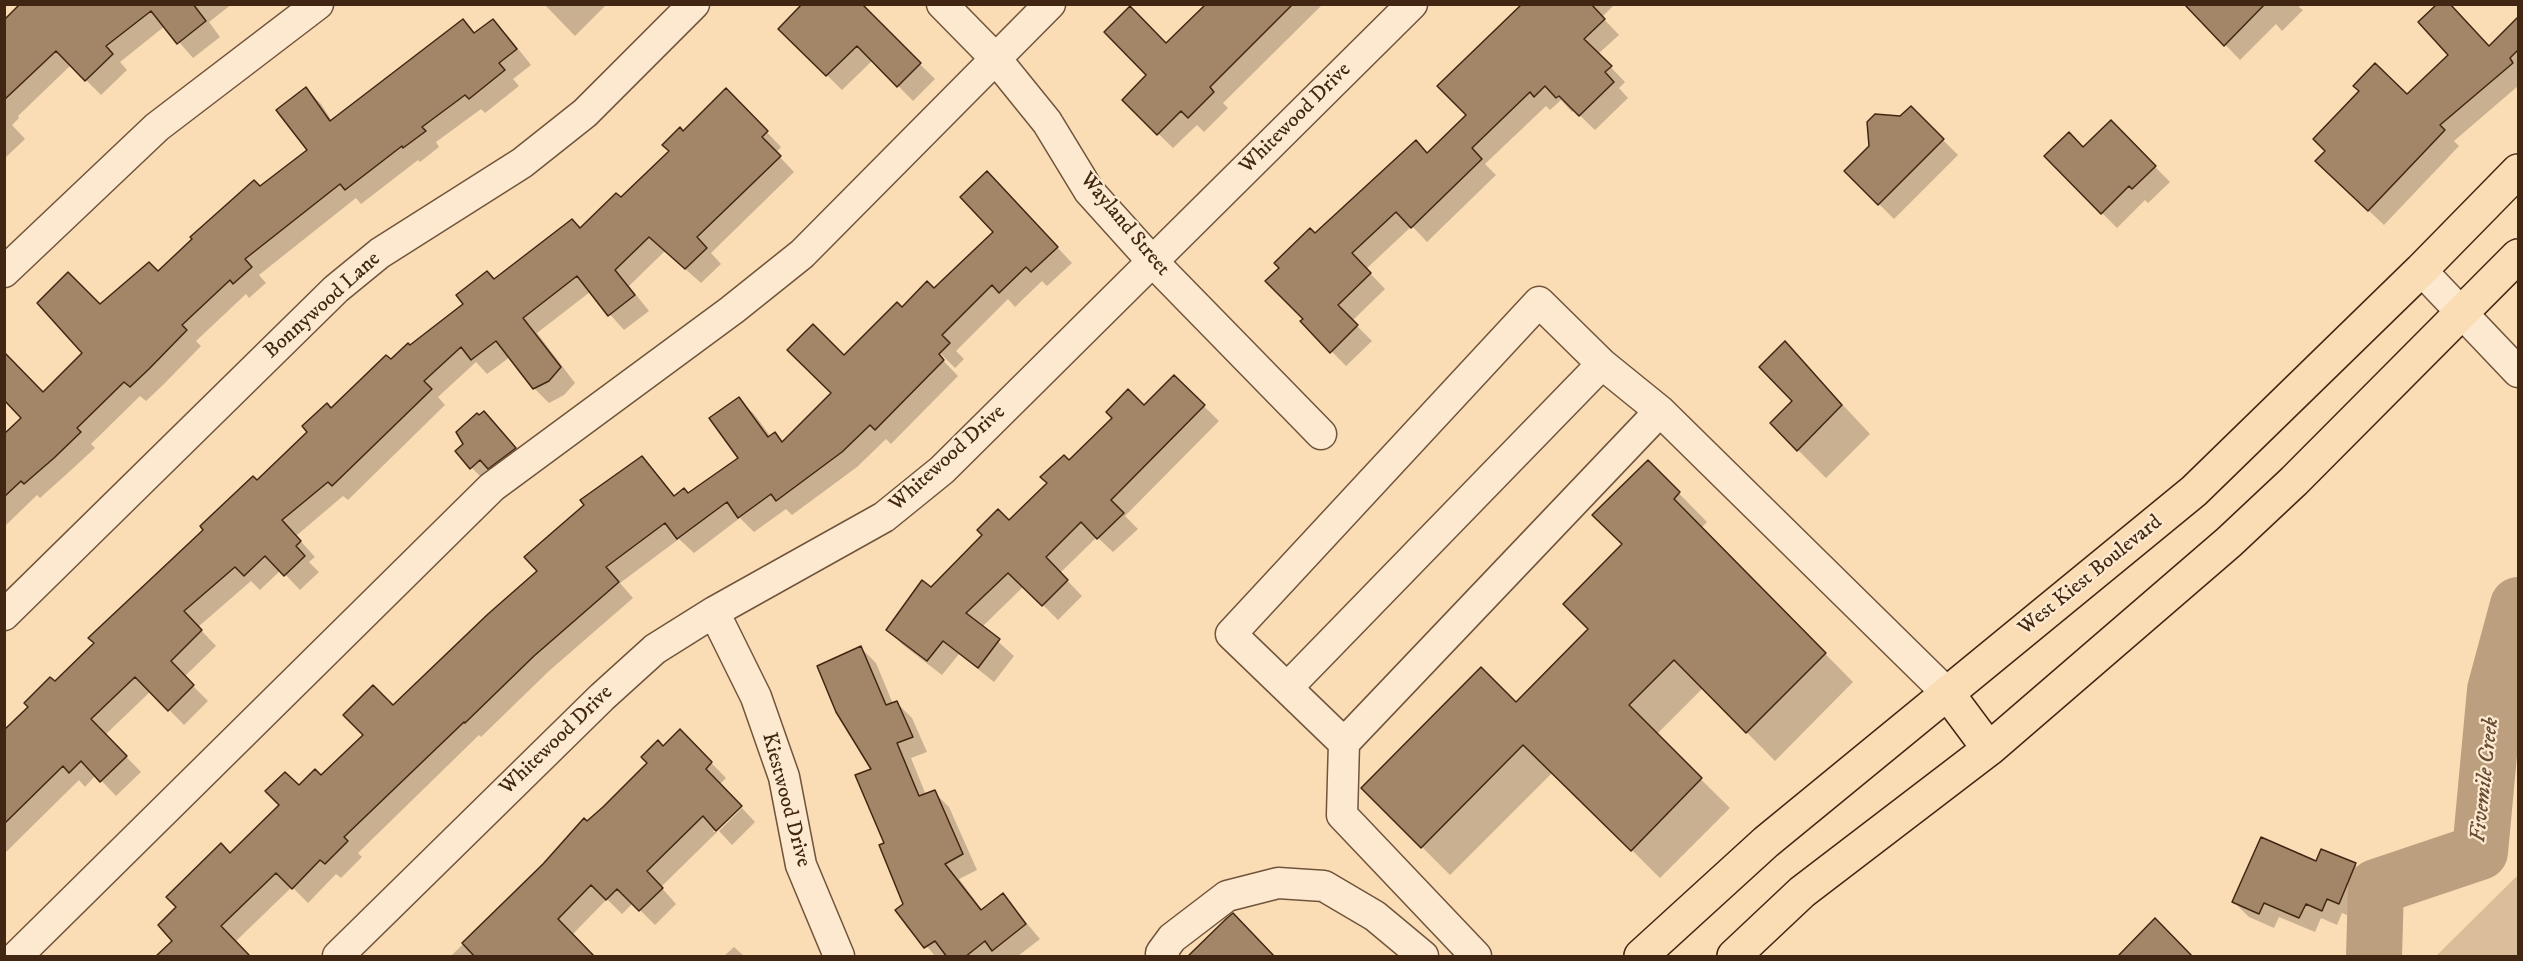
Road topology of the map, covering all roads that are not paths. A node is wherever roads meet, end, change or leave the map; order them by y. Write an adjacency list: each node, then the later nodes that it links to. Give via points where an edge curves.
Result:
1 (318, 4): 11 (street, via 157,127)
2 (694, 4): 18 (street, Bonnywood Lane, via 585,112 522,163 380,253 336,289)
3 (942, 4): 6 (street, Wayland Street)
4 (1050, 4): 6 (street)
5 (1412, 4): 9 (street, Whitewood Drive)
6 (996, 59): 9 (street, Wayland Street, via 1047,122 1089,191); 23 (street, via 802,254 492,487)
7 (2518, 171): 10 (main road, West Kiest Boulevard)
8 (2518, 256): 12 (main road)
9 (1153, 262): 16 (street, Wayland Street); 17 (street, Whitewood Drive, via 942,470 884,517)
10 (2421, 270): 12 (street); 20 (main road, West Kiest Boulevard, via 2194,491)
11 (4, 272)
12 (2462, 313): 14 (street); 22 (main road, via 2229,542)
13 (1602, 364): 15 (street); 19 (street); 19 (street, via 1539,302 1231,634)
14 (2518, 372)
15 (1660, 411): 20 (street); 21 (street)
16 (1321, 434)
17 (714, 612): 24 (street, Whitewood Drive, via 656,649 602,697); 25 (street, Kiestwood Drive, via 756,697 784,777 801,865)
18 (4, 615)
19 (1288, 687): 21 (street)
20 (1947, 694): 22 (main road); 29 (main road, West Kiest Boulevard, via 1766,842)
21 (1344, 743): 28 (street, via 1342,815)
22 (1989, 749): 30 (main road, via 1802,892)
23 (17, 957)
24 (338, 957)
25 (839, 957)
26 (1164, 957): 27 (street, via 1161,953 1172,938 1227,896 1278,883 1324,886 1375,916)
27 (1423, 957)
28 (1476, 957)
29 (1641, 957)
30 (1734, 957)

